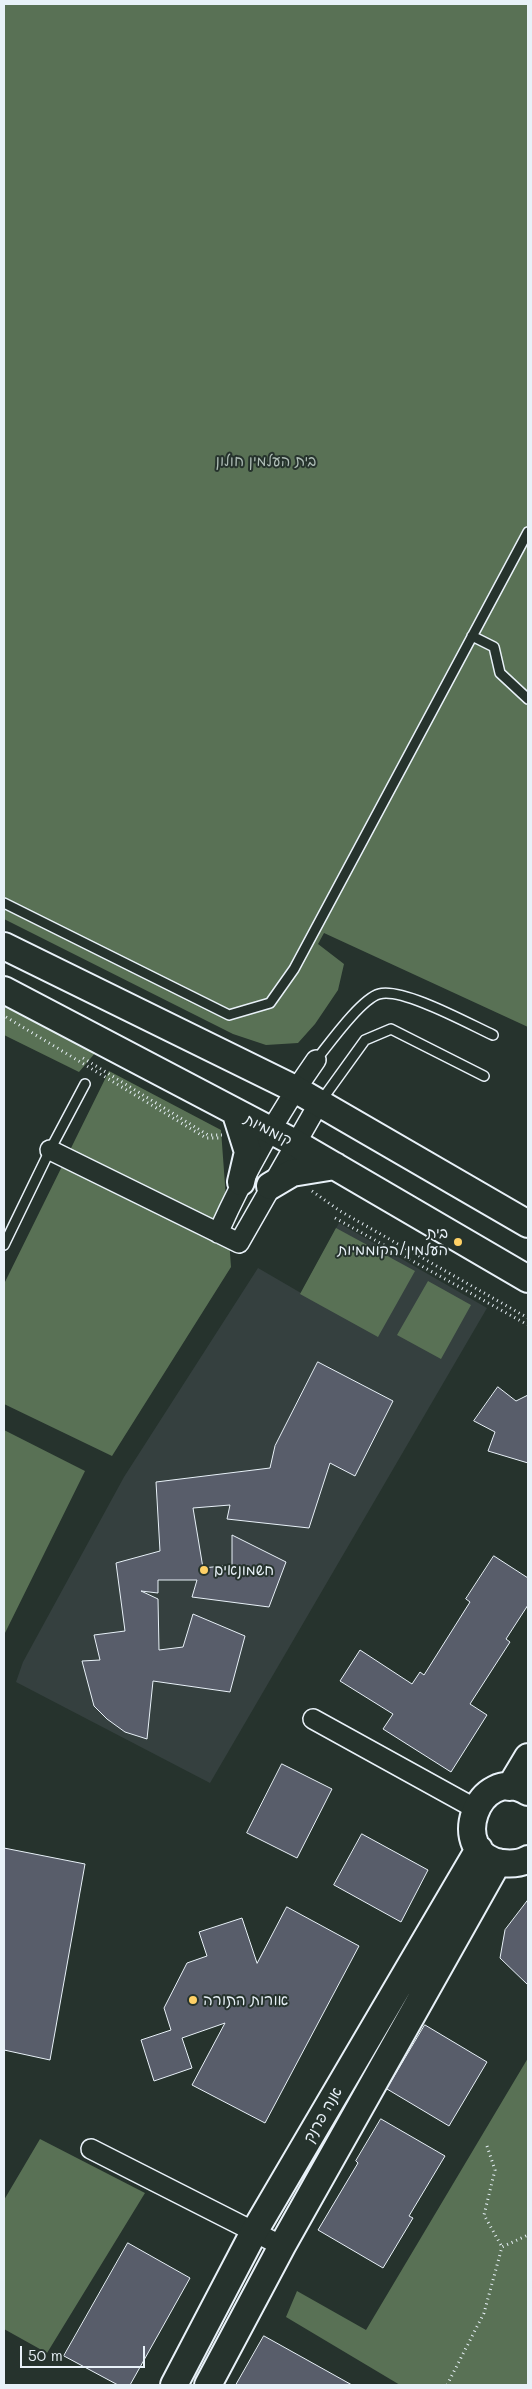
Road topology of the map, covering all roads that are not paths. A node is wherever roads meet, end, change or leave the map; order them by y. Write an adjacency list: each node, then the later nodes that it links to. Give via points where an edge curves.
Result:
1 (528, 532): 2 (lane)
2 (472, 636): 3 (lane, via 494,648 500,672); 4 (lane, via 294,969 270,1003 230,1014)
3 (528, 699)
4 (4, 903)
5 (4, 946): 11 (street)
6 (4, 990): 13 (street, קוממיות)
7 (493, 1035): 8 (lane, via 404,995 379,994 354,1013)
8 (316, 1060): 11 (street)
9 (484, 1076): 12 (lane, via 391,1030 365,1040)
10 (85, 1084): 16 (lane)
11 (295, 1089): 12 (street); 14 (street)
12 (319, 1103): 15 (street); 20 (street)
13 (241, 1128): 14 (street, קוממיות); 18 (street, via 248,1152)
14 (271, 1132): 15 (street, קוממיות); 18 (street)
15 (295, 1143): 17 (street, קוממיות); 19 (street)
16 (50, 1150): 21 (street); 22 (lane)
17 (335, 1166): 19 (street, via 292,1173); 23 (street, קוממיות)
18 (241, 1182): 21 (street)
19 (270, 1186): 21 (street, via 239,1243)
20 (528, 1224)
21 (218, 1233)
22 (4, 1245)
23 (528, 1279)
24 (313, 1719): 27 (street)
25 (528, 1757): 26 (street)
26 (519, 1789): 27 (street, via 497,1789 485,1796)
27 (476, 1809): 28 (street, via 471,1823 473,1837)
28 (489, 1855): 29 (street, via 511,1864); 31 (street, אנה פרנק); 32 (street, אנה פרנק)
29 (528, 1859)
30 (91, 2149): 31 (street)
31 (254, 2232): 32 (street); 33 (street, אנה פרנק)
32 (282, 2246): 34 (street, אנה פרנק)
33 (174, 2385)
34 (208, 2385)

